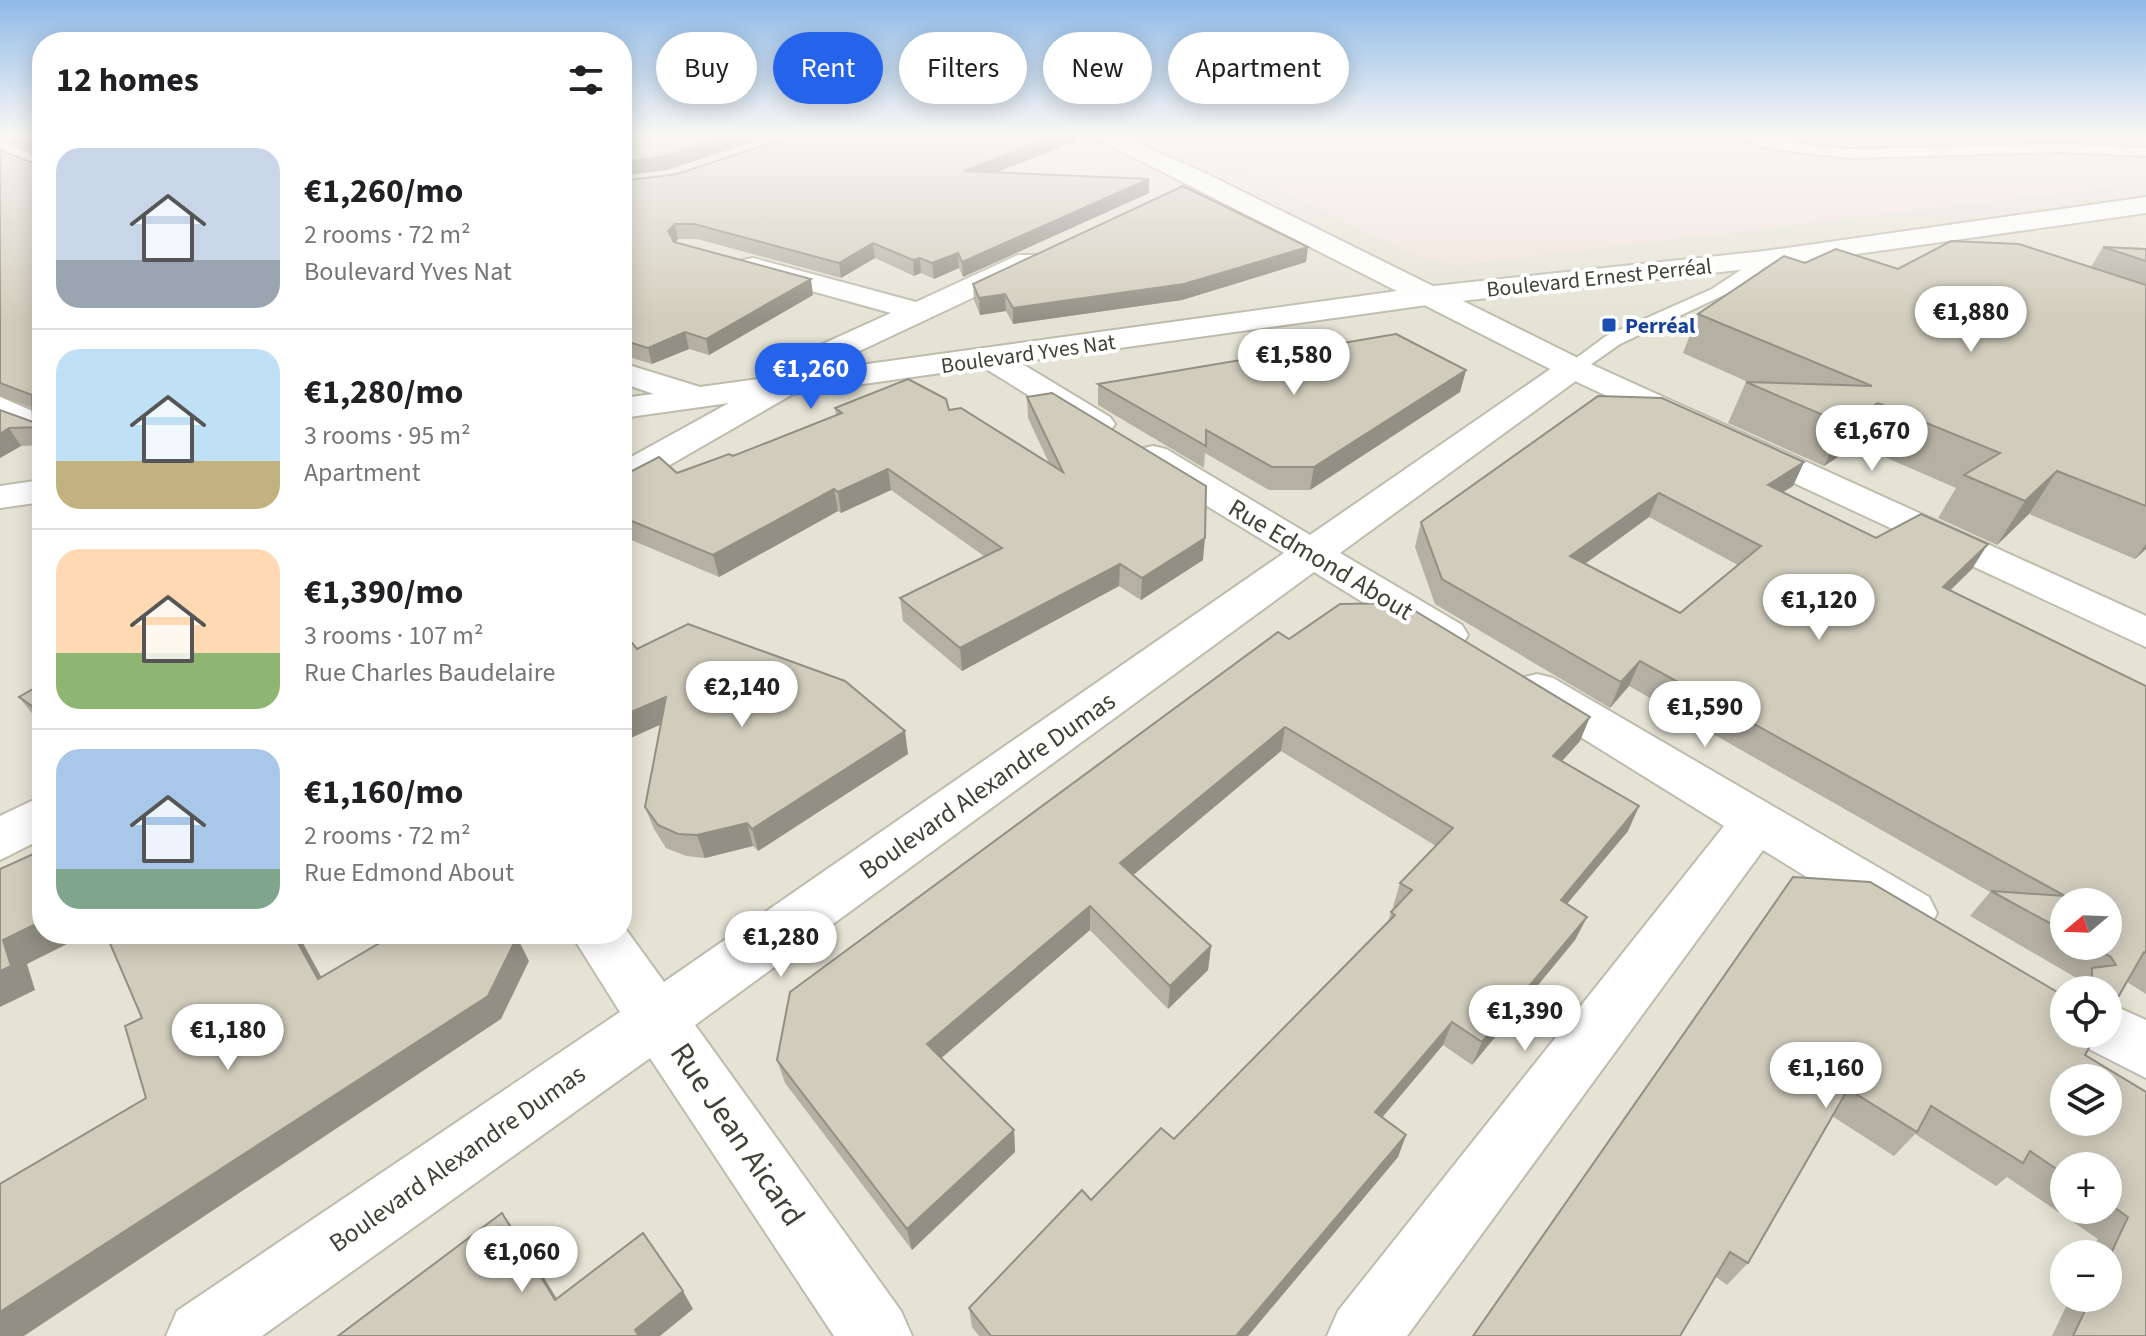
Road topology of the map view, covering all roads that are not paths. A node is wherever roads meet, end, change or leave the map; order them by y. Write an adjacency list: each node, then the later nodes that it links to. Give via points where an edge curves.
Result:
1 (1234, 196): 8 (street)
2 (2146, 205): 3 (street, Boulevard Ernest Perréal)
3 (1921, 234): 5 (street); 6 (street, Boulevard Ernest Perréal)
4 (1058, 247): 9 (street)
5 (1966, 257)
6 (1765, 259): 8 (street, Boulevard Ernest Perréal); 11 (lane, Boulevard Ernest Perréal, via 1724,288 1614,339)
7 (730, 260): 9 (street)
8 (1434, 295): 10 (street, Boulevard Yves Nat); 11 (street)
9 (921, 312): 13 (street, via 807,363)
10 (992, 359): 13 (street, Boulevard Yves Nat); 21 (street, Rue Edmond About)
11 (1573, 368): 21 (street, Boulevard Alexandre Dumas); 22 (street)
12 (632, 376): 14 (street)
13 (783, 386): 14 (street, Boulevard Yves Nat); 18 (street)
14 (696, 397): 16 (street, Boulevard Yves Nat)
15 (0, 407): 17 (street)
16 (632, 407)
17 (32, 423)
18 (632, 471)
19 (32, 492): 20 (street)
20 (0, 497)
21 (1312, 553): 24 (street, Rue Edmond About); 28 (street, Boulevard Alexandre Dumas)
22 (2146, 633)
23 (32, 821): 25 (street)
24 (1756, 822): 26 (street, Rue Edmond About); 33 (street)
25 (0, 840)
26 (1943, 932)
27 (605, 944): 28 (street, Rue Jean Aicard)
28 (659, 1018): 31 (street, Boulevard Alexandre Dumas); 32 (street, Rue Jean Aicard)
29 (2122, 1037): 30 (street)
30 (2146, 1051)
31 (202, 1336)
32 (876, 1336)
33 (1363, 1336)

